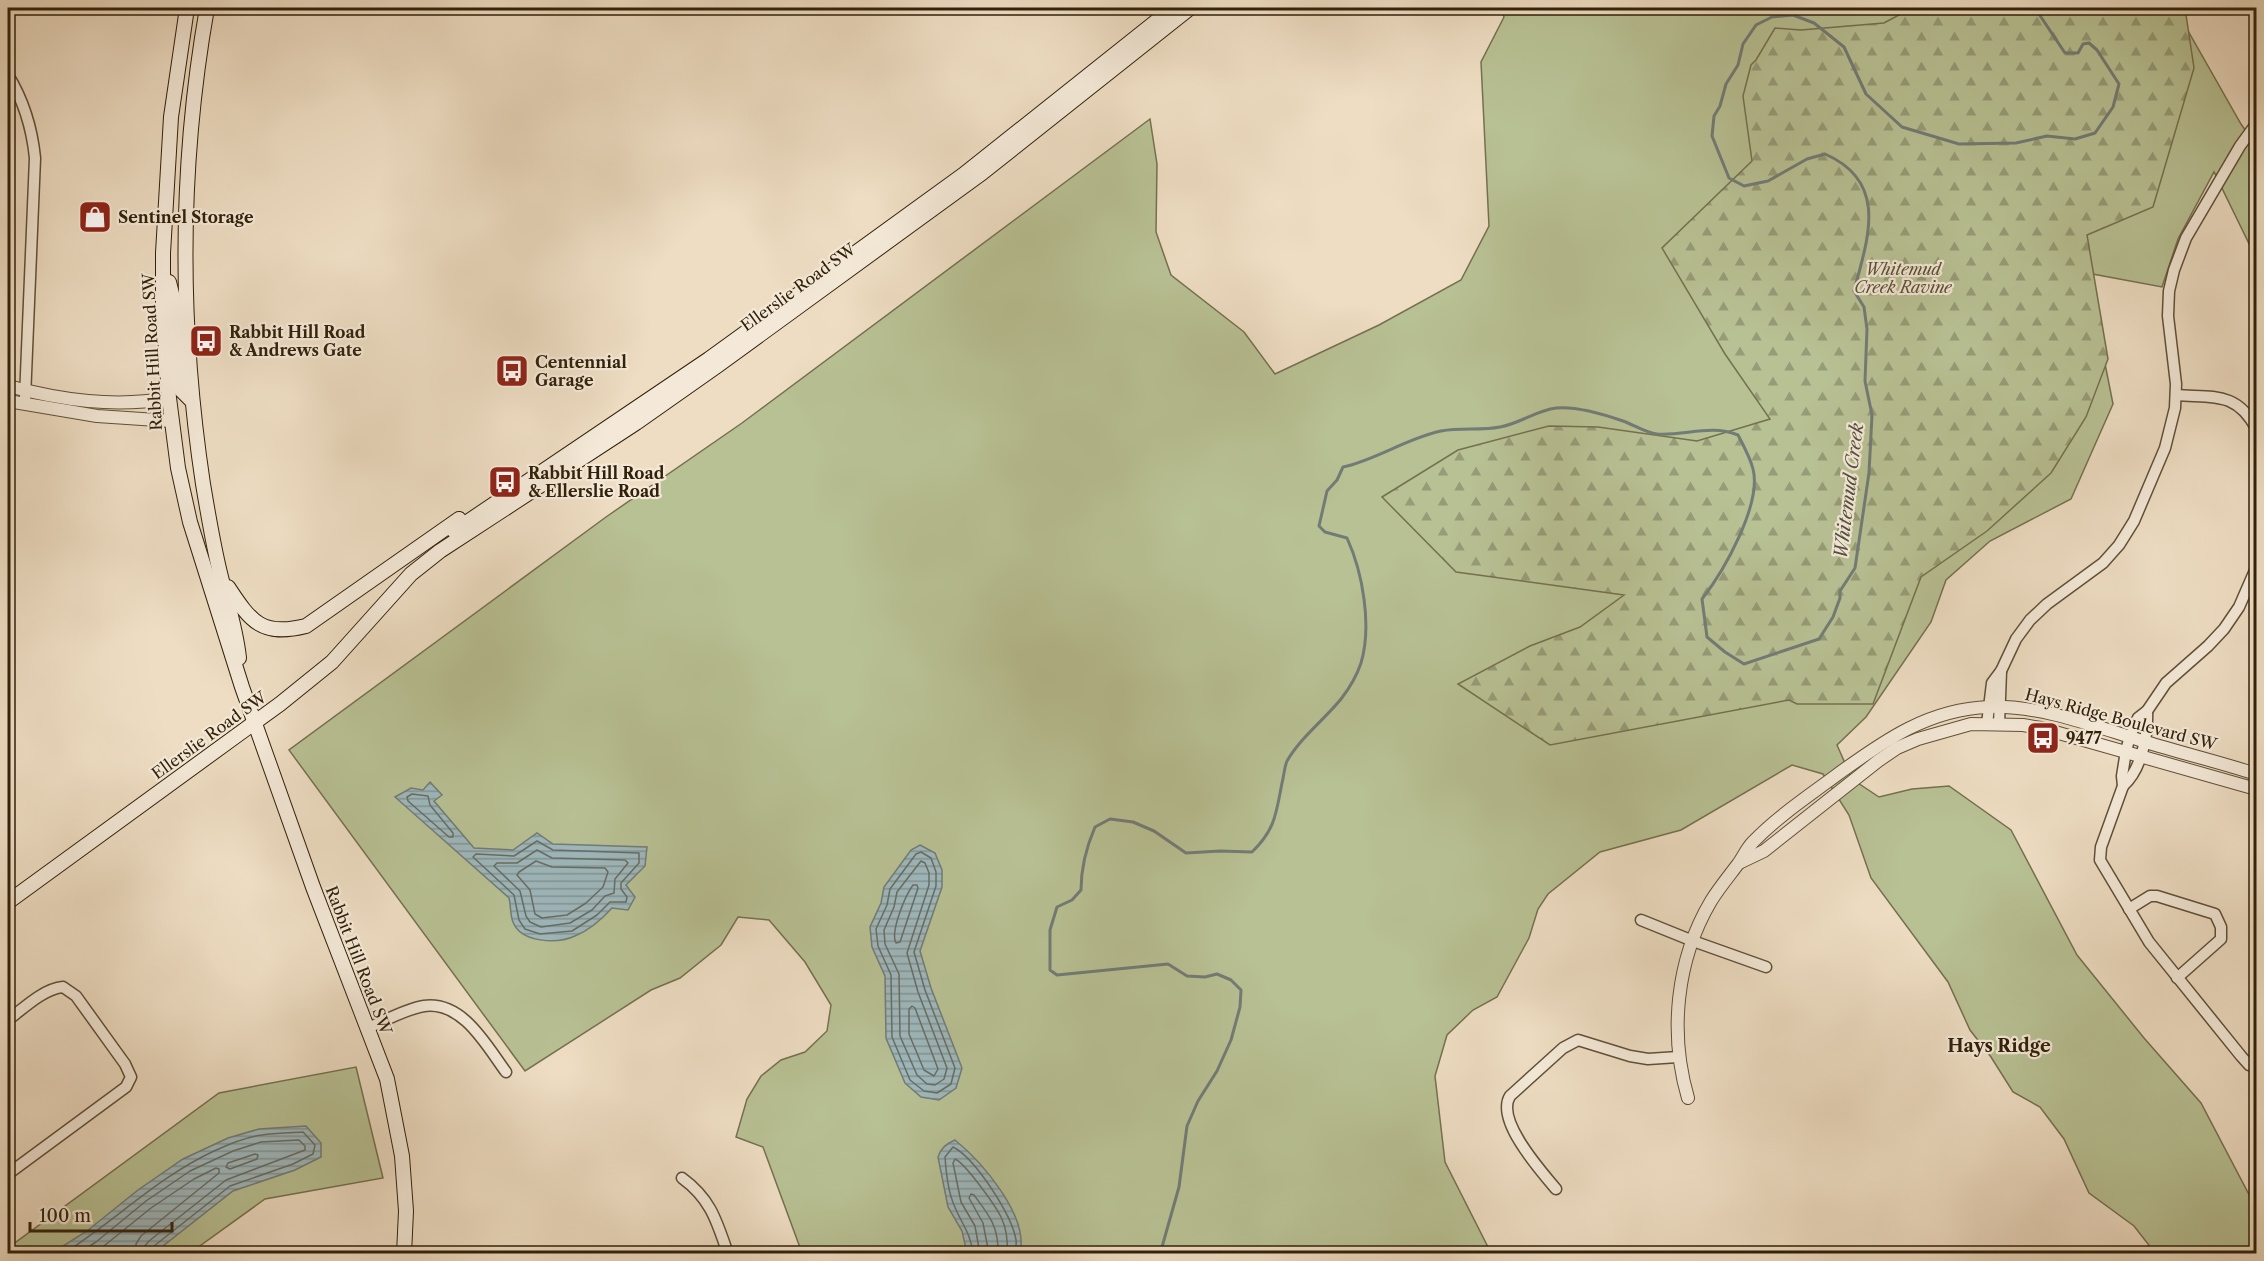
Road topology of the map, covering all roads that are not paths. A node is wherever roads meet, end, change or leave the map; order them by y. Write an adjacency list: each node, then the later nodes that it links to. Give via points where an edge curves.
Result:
1 (188, 8): 7 (main road, Rabbit Hill Road SW, via 171,117)
2 (207, 8): 12 (main road, Rabbit Hill Road SW, via 186,185 186,326)
3 (1173, 8): 17 (main road, Ellerslie Road SW, via 954,182 691,371)
4 (1190, 8): 19 (main road, Ellerslie Road SW, via 982,174 904,231 636,423)
5 (8, 75): 9 (street, via 28,119 35,158)
6 (2256, 124): 10 (street, via 2186,238 2174,270 2168,316)
7 (163, 263): 11 (main road, Rabbit Hill Road SW); 12 (main road, via 172,290 181,390)
8 (8, 386): 9 (street)
9 (25, 391): 11 (street, via 119,404); 14 (street)
10 (2176, 395): 16 (street, via 2236,402); 22 (street, via 2165,448 2127,534 2103,563 2030,620 2001,671)
11 (169, 398): 15 (main road, Rabbit Hill Road SW)
12 (192, 400): 20 (main road, Rabbit Hill Road SW)
13 (8, 401): 14 (street)
14 (26, 404): 15 (street, via 97,416)
15 (172, 422): 21 (main road, Rabbit Hill Road SW, via 183,495)
16 (2256, 428)
17 (506, 495): 19 (main road, Ellerslie Road SW, via 431,547); 20 (main road, via 455,521 306,626 277,630 254,621)
18 (2256, 568): 23 (street, via 2239,607 2223,629 2166,683)
19 (411, 574): 24 (main road, Ellerslie Road SW, via 332,662)
20 (220, 576): 21 (main road, Rabbit Hill Road SW, via 237,637)
21 (242, 687): 24 (main road, Rabbit Hill Road SW)
22 (1994, 707): 25 (street); 26 (street, Hays Ridge Boulevard SW, via 2044,713); 33 (street, Hays Ridge Boulevard SW, via 1944,714 1903,730 1775,823 1752,843)
23 (2147, 711): 26 (street, via 2138,718); 27 (street)
24 (255, 721): 34 (main road, Ellerslie Road SW); 41 (main road, Rabbit Hill Road SW)
25 (1993, 724): 28 (street, Hays Ridge Boulevard SW, via 2041,728); 33 (street, Hays Ridge Boulevard SW, via 1938,732 1897,748 1764,851)
26 (2130, 736): 27 (street, Hays Ridge Boulevard SW); 28 (street)
27 (2144, 741): 29 (street); 30 (street, Hays Ridge Boulevard SW)
28 (2126, 751): 29 (street, Hays Ridge Boulevard SW); 31 (street)
29 (2141, 755): 31 (street); 32 (street, Hays Ridge Boulevard SW)
30 (2256, 774)
31 (2123, 786): 35 (street, via 2099,854)
32 (2256, 789)
33 (1740, 862): 37 (street, Hays Ridge Boulevard SW, via 1712,900)
34 (8, 902)
35 (2128, 909): 39 (street); 39 (street, via 2157,896 2215,914 2221,939)
36 (1641, 920): 37 (street)
37 (1693, 941): 38 (street); 42 (street, Hays Ridge Boulevard SW, via 1677,1017)
38 (1766, 967)
39 (2177, 978): 43 (street, via 2248,1065)
40 (8, 1020): 46 (street, via 46,992 63,987 76,996 131,1077 122,1090)
41 (368, 1028): 44 (street, via 423,1006 450,1009 477,1034); 49 (main road, Rabbit Hill Road SW, via 387,1079 400,1143 406,1211)
42 (1678, 1057): 45 (street, Hays Ridge Boulevard SW); 48 (street, via 1630,1056 1578,1040 1563,1048 1510,1096 1506,1110 1516,1134)
43 (2256, 1067)
44 (506, 1072)
45 (1688, 1098)
46 (8, 1174)
47 (682, 1178): 50 (street, via 700,1192 711,1208)
48 (1556, 1189)
49 (404, 1254)
50 (728, 1254)

